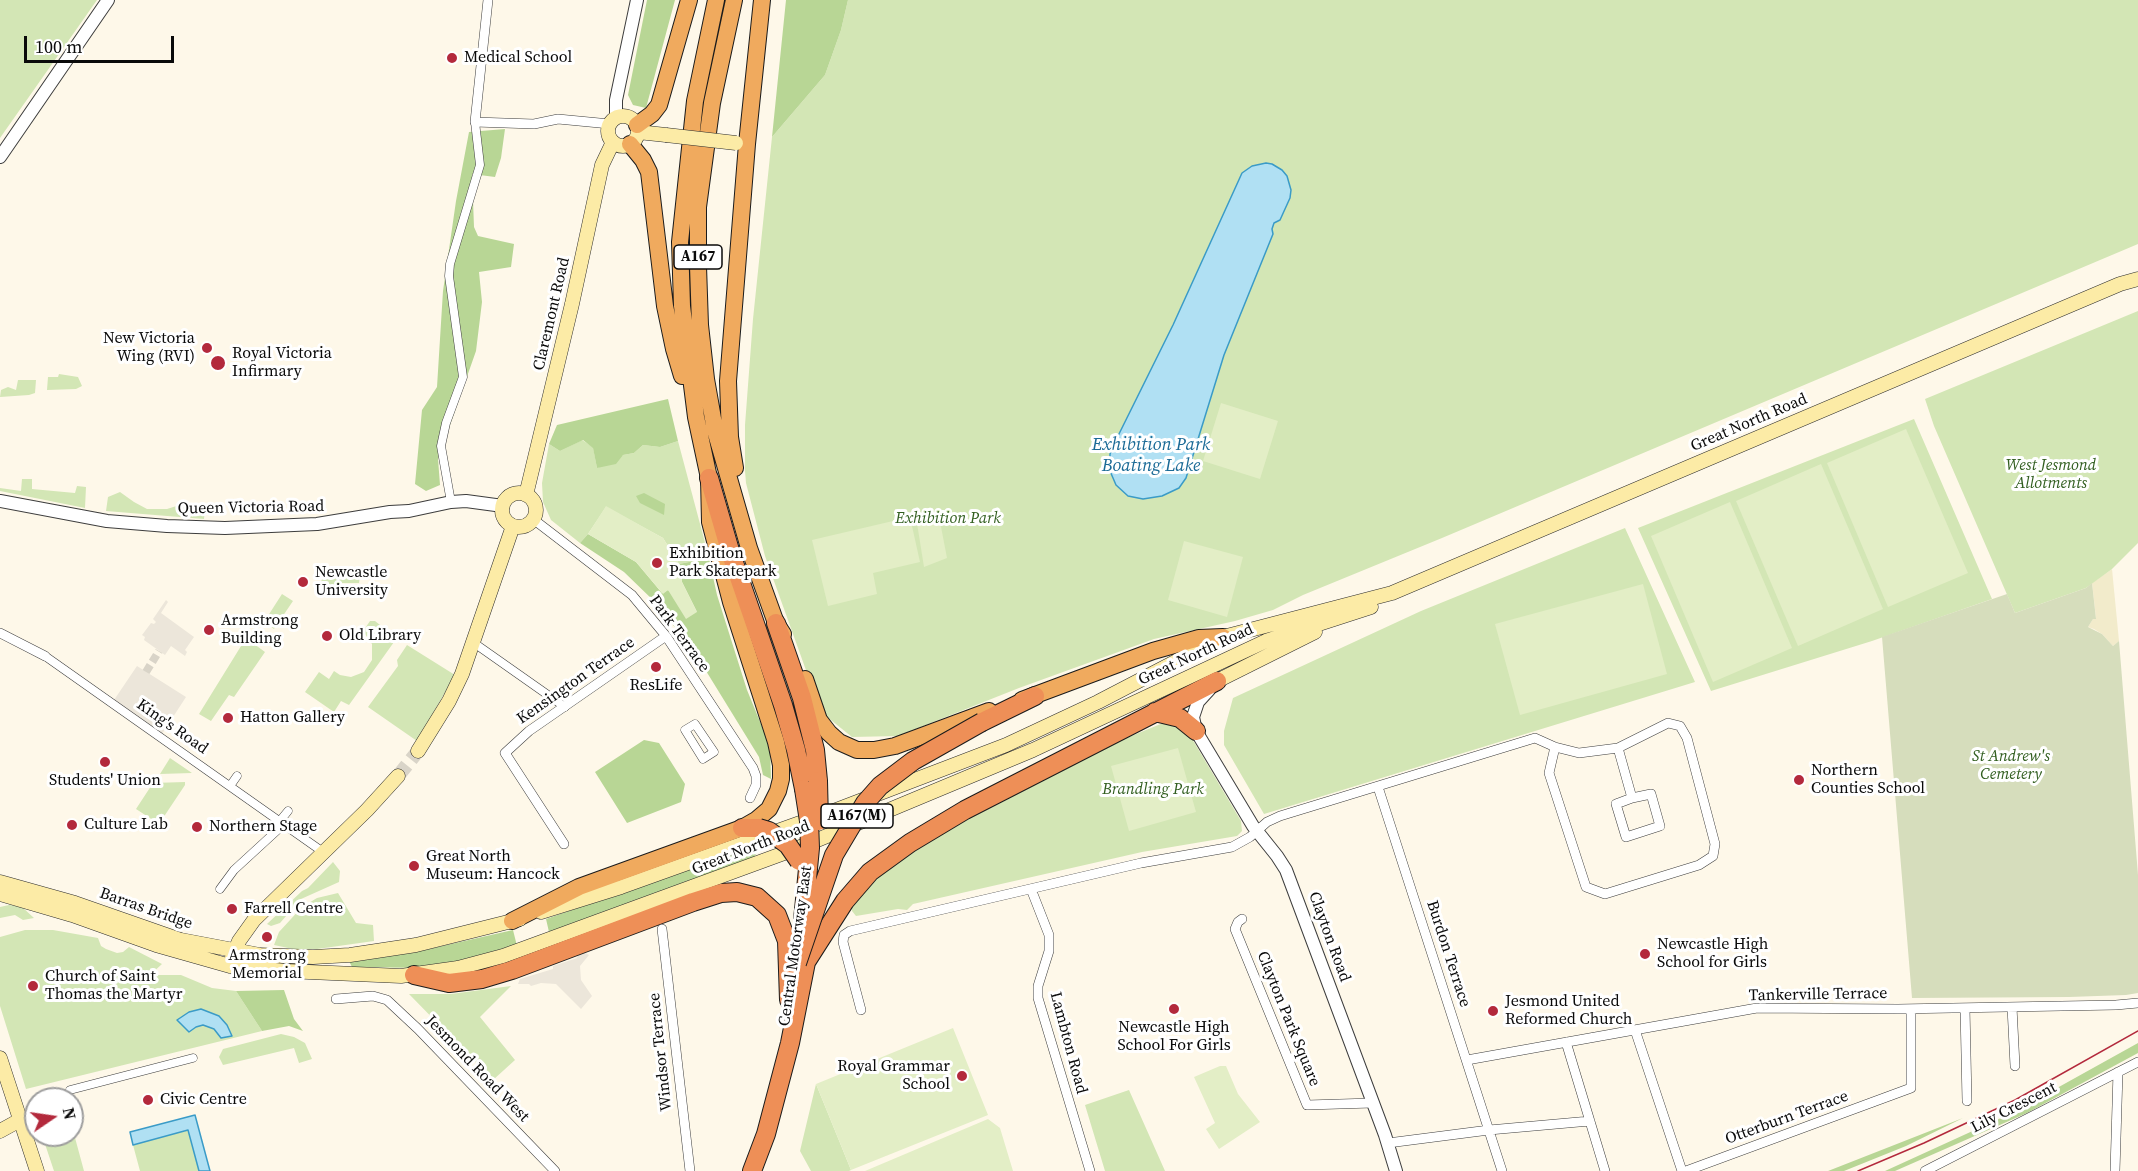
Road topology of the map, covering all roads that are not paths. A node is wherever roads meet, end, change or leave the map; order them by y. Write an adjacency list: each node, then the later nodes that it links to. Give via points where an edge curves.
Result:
1 (108, 0): 12 (street)
2 (488, 0): 9 (street)
3 (637, 0): 8 (street)
4 (689, 0): 10 (highway, via 659,105)
5 (716, 0): 16 (highway, A167, via 695,101 680,242 682,306)
6 (734, 0): 22 (highway, A167, via 712,104 698,207 698,266 706,379 715,430)
7 (762, 0): 11 (highway)
8 (613, 121): 9 (street); 10 (main road, via 609,134); 10 (main road, via 626,116)
9 (475, 122): 20 (street, via 480,165 449,276 463,376 441,446)
10 (629, 136): 11 (main road, bridge, via 666,135); 16 (highway, via 649,172 665,306); 18 (main road, Claremont Road, via 602,165)
11 (742, 143): 22 (highway, via 728,381)
12 (0, 157)
13 (2138, 272): 15 (main road, Great North Road)
14 (2138, 279): 15 (main road, Great North Road)
15 (2120, 284): 26 (main road, Great North Road)
16 (696, 417): 17 (highway, A167)
17 (709, 478): 25 (highway, Central Motorway East / A167(M))
18 (526, 495): 21 (main road, via 512,495); 23 (main road, via 534,504)
19 (0, 501): 20 (street, Queen Victoria Road, via 107,521 218,528 317,524)
20 (451, 502): 21 (street, Queen Victoria Road)
21 (503, 506): 24 (main road, via 505,519)
22 (738, 512): 28 (highway, A167)
23 (533, 519): 24 (main road, via 526,526); 30 (street, Park Terrace, via 632,595)
24 (513, 526): 32 (main road)
25 (725, 556): 45 (highway, Central Motorway East / A167(M)); 52 (highway, via 781,765 773,802)
26 (1392, 593): 27 (main road, Great North Road); 31 (main road, Great North Road)
27 (1372, 606): 34 (main road); 71 (main road, Great North Road, via 1266,641 1033,750 798,848 514,952 458,968)
28 (776, 623): 37 (highway, via 796,655 819,720 839,742 857,750 895,746); 45 (highway, Central Motorway East / A167(M), via 815,750)
29 (0, 633): 33 (street, King's Road)
30 (666, 636): 36 (street, Kensington Terrace); 48 (street, Park Terrace, via 753,768 756,785)
31 (1223, 637): 35 (highway, via 1200,638 1153,651); 62 (main road, Great North Road, via 1006,745 621,887)
32 (474, 643): 36 (street); 42 (main road, via 449,701)
33 (45, 656): 46 (street, King's Road)
34 (1217, 681): 38 (highway, A167(M)); 39 (street, via 1198,702)
35 (1035, 696): 37 (highway, A167(M))
36 (565, 707): 54 (street, Kensington Terrace, via 505,753)
37 (1008, 707): 68 (highway, A167(M), bridge, via 913,760 865,803 834,855)
38 (1155, 712): 39 (highway, via 1180,718); 68 (highway, A167(M), via 910,843 870,872)
39 (1196, 731): 53 (street, Clayton Road)
40 (1555, 747): 41 (street, via 1579,753); 41 (street, via 1549,773 1586,887 1605,894 1699,865 1713,856 1715,844 1687,738 1680,726 1668,723); 47 (street, via 1534,738)
41 (1618, 748): 49 (street)
42 (418, 751)
43 (237, 776): 46 (street)
44 (398, 776): 55 (main road)
45 (811, 785): 63 (highway, Central Motorway East / A167(M), bridge, via 819,835); 68 (highway, Central Motorway East / A167(M), bridge)
46 (230, 786): 51 (street, King's Road)
47 (1378, 787): 53 (street, via 1280,816); 83 (street, Burdon Terrace)
48 (750, 798)
49 (1632, 798): 49 (street, via 1651,794 1660,826 1626,837 1616,804)
50 (288, 812): 51 (street)
51 (281, 824): 55 (street, King's Road); 58 (street)
52 (751, 828): 62 (highway, via 579,887); 63 (highway, A167(M), bridge, via 769,831 795,852 811,900)
53 (1257, 831): 59 (street, via 1232,847); 89 (street, Clayton Road, via 1286,870)
54 (564, 844)
55 (323, 852): 66 (main road, via 254,920)
56 (0, 882): 57 (main road, Barras Bridge)
57 (22, 888): 60 (main road); 66 (main road, Barras Bridge, via 181,940)
58 (220, 889)
59 (1031, 889): 78 (street, via 844,935); 99 (street, Lambton Road, via 1049,935 1038,998)
60 (0, 892): 65 (main road, Barras Bridge)
61 (1242, 919): 89 (street, Clayton Park Square, via 1235,929 1307,1105)
62 (512, 921): 67 (main road, Great North Road, via 416,945 350,955)
63 (813, 923): 68 (highway, Central Motorway East / A167(M))
64 (662, 929): 98 (street, Windsor Terrace)
65 (156, 945): 69 (main road, Barras Bridge); 70 (main road, via 184,960 234,976)
66 (235, 951): 67 (main road, Barras Bridge); 69 (main road)
67 (260, 955)
68 (801, 963): 73 (highway, Central Motorway East / A167(M)); 95 (highway, Central Motorway East / A167(M), via 790,1043 766,1134)
69 (230, 966): 70 (main road, Great North Road)
70 (286, 971): 71 (main road, Great North Road)
71 (414, 975): 73 (highway, A167(M), via 449,982 482,979 693,902 737,892 757,897 777,915 787,941)
72 (336, 999): 97 (street, Jesmond Road West, via 373,996 387,1000)
73 (789, 1000): 95 (highway, Central Motorway East / A167(M))
74 (2138, 1003): 75 (street, Tankerville Terrace)
75 (2012, 1007): 76 (street, Tankerville Terrace); 85 (street)
76 (1965, 1008): 77 (street, Tankerville Terrace); 88 (street)
77 (1911, 1009): 79 (street, Tankerville Terrace, via 1757,1008); 103 (street, Otterburn Terrace, via 1911,1088)
78 (861, 1010)
79 (1635, 1030): 80 (street, Tankerville Terrace); 103 (street)
80 (1566, 1042): 83 (street, Tankerville Terrace); 91 (street)
81 (0, 1058): 90 (main road)
82 (193, 1059): 87 (street)
83 (1467, 1060): 92 (street, Burdon Terrace)
84 (2138, 1062): 86 (street, Lily Crescent)
85 (2014, 1066)
86 (2118, 1072): 104 (street, Lily Crescent); 105 (street)
87 (82, 1087)
88 (1967, 1101)
89 (1372, 1103): 94 (street, Clayton Road)
90 (20, 1120): 93 (main road); 96 (main road)
91 (1590, 1121): 92 (street); 102 (street)
92 (1489, 1130): 94 (street); 101 (street, Burdon Terrace)
93 (0, 1131)
94 (1388, 1143): 100 (street, Clayton Road)
95 (749, 1170)
96 (37, 1171)
97 (555, 1171)
98 (690, 1171)
99 (1089, 1171)
100 (1396, 1171)
101 (1502, 1171)
102 (1605, 1171)
103 (1684, 1171)
104 (1925, 1171)
105 (2115, 1171)

